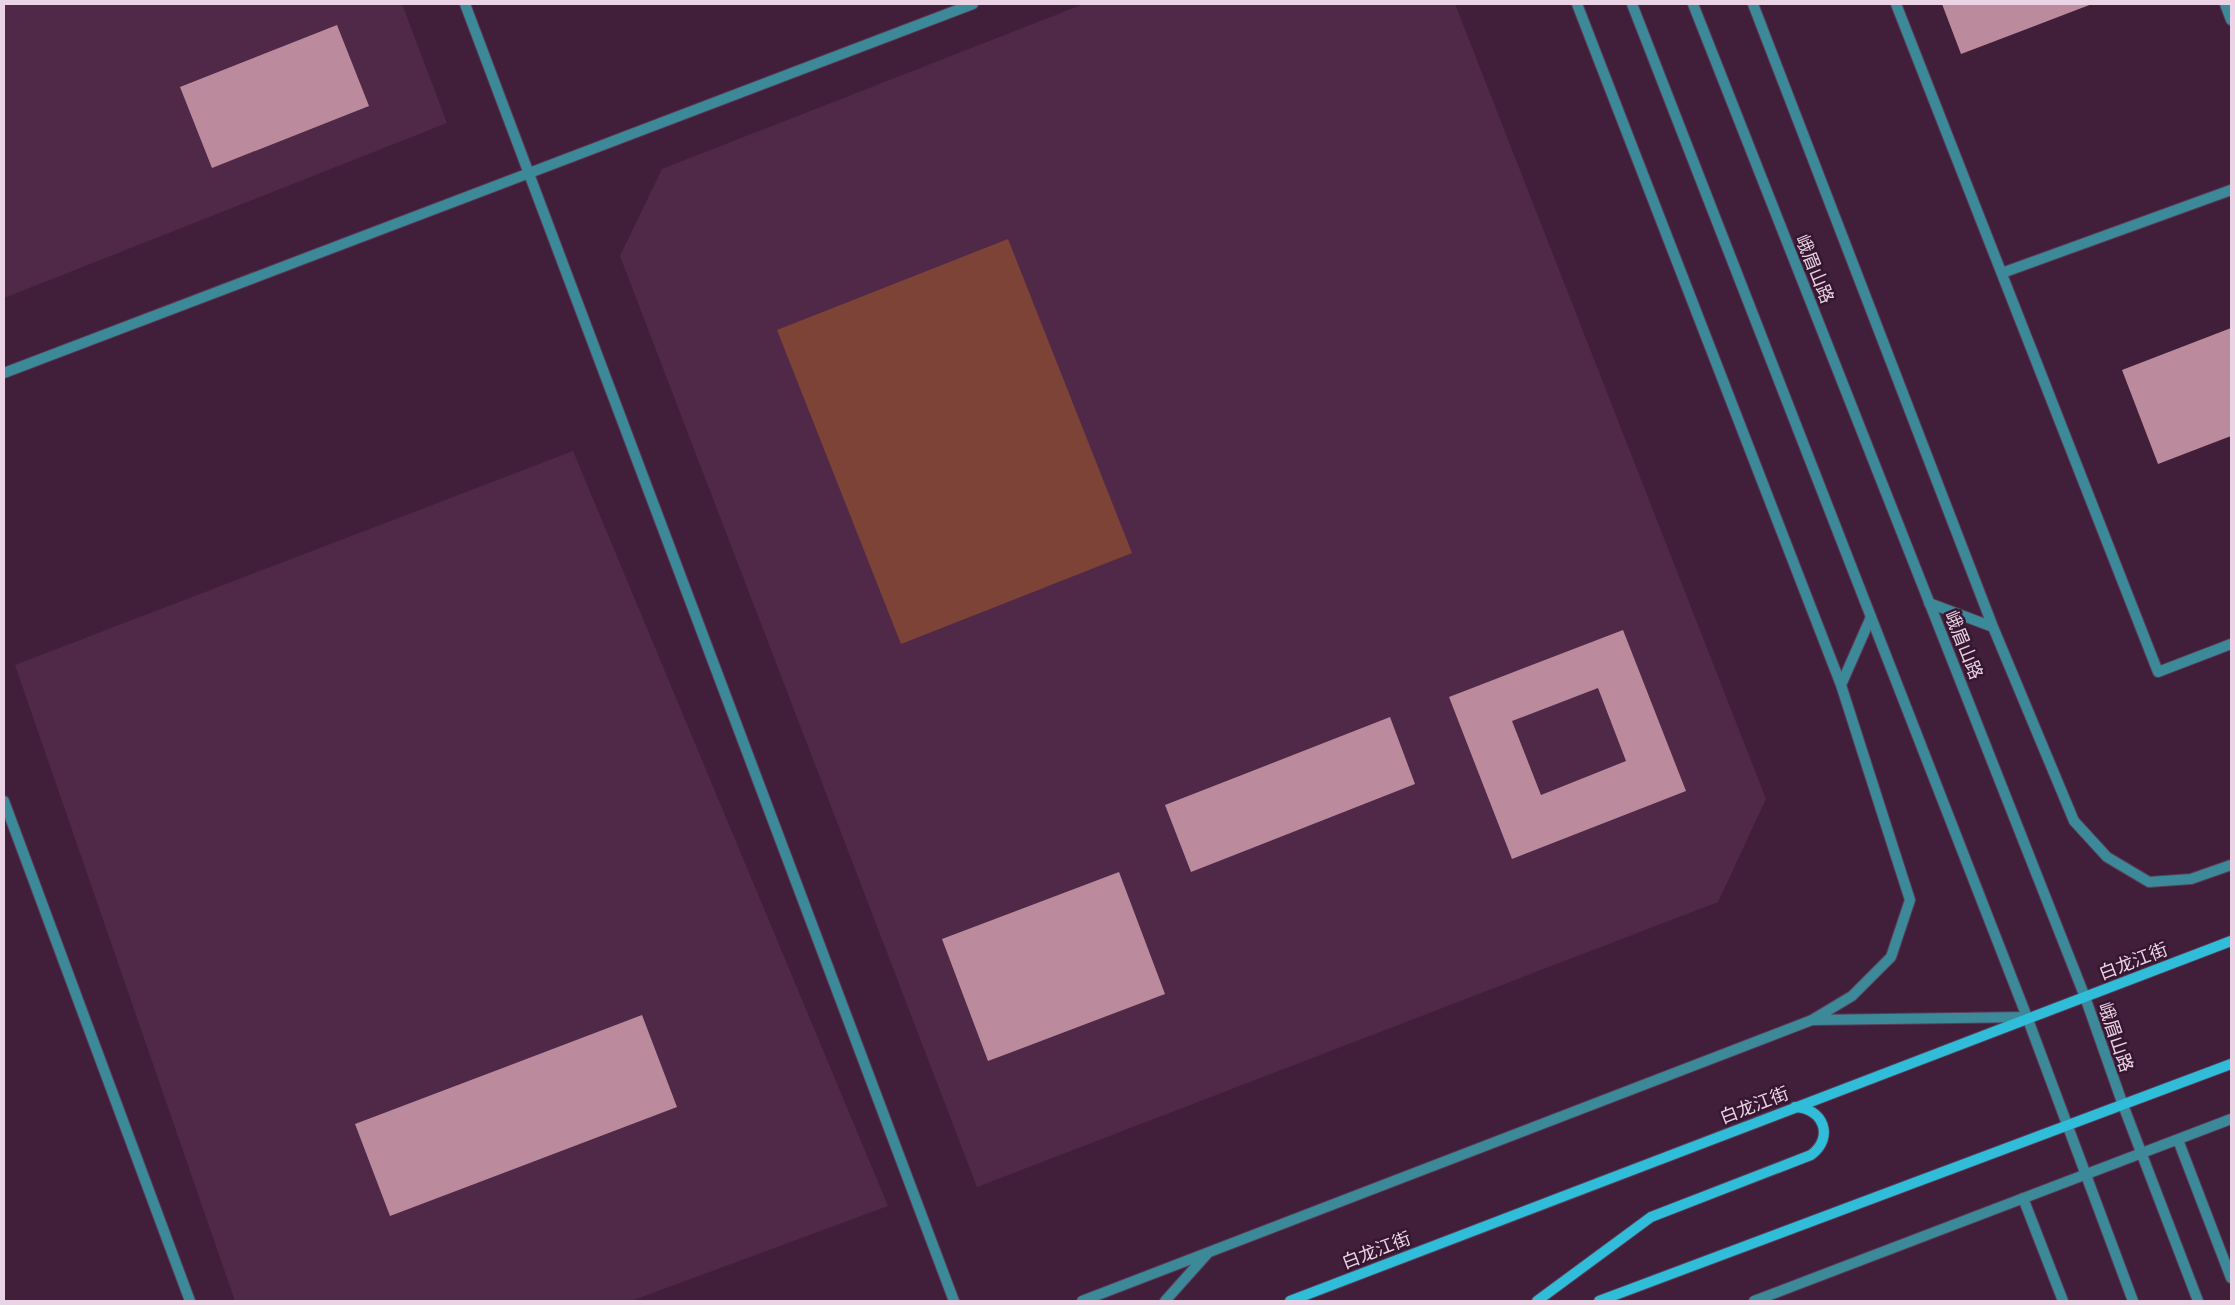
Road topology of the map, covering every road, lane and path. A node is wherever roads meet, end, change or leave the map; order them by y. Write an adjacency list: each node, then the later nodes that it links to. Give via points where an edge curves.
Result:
1 (464, 4): 10 (street)
2 (973, 4): 10 (street)
3 (1577, 4): 18 (street)
4 (1632, 4): 15 (street)
5 (1692, 4): 14 (street, 峨眉山路)
6 (1753, 4): 16 (street, 峨眉山路)
7 (1896, 4): 12 (street)
8 (2225, 4): 9 (street)
9 (2231, 20)
10 (529, 174): 13 (street); 37 (street)
11 (2231, 190): 12 (street)
12 (2002, 273): 17 (street, via 2158,672)
13 (4, 373)
14 (1929, 603): 16 (street); 22 (street, 峨眉山路)
15 (1871, 617): 18 (street); 23 (street)
16 (1993, 627): 20 (street, 峨眉山路, via 2074,821 2107,857 2149,882 2191,879)
17 (2231, 644)
18 (1842, 685): 24 (street, via 1910,900 1891,956 1852,996)
19 (4, 801): 36 (street)
20 (2231, 865)
21 (2231, 941): 22 (main road, 白龙江街)
22 (2085, 997): 23 (main road, 白龙江街); 26 (street, 峨眉山路)
23 (2027, 1017): 24 (street); 27 (main road, 白龙江街); 29 (street)
24 (1812, 1020): 34 (street)
25 (2231, 1064): 26 (main road)
26 (2123, 1106): 29 (main road); 31 (street, 峨眉山路)
27 (1786, 1110): 40 (main road, 白龙江街); 41 (main road, via 1803,1107 1818,1116 1824,1133 1818,1150 1651,1217)
28 (2231, 1119): 30 (street)
29 (2066, 1126): 32 (street); 42 (main road)
30 (2178, 1140): 31 (street); 35 (street)
31 (2142, 1155): 32 (street); 46 (street, 峨眉山路)
32 (2085, 1174): 33 (street); 45 (street)
33 (2023, 1198): 43 (street); 44 (street)
34 (1210, 1251): 38 (street); 39 (street)
35 (2231, 1278)
36 (190, 1301)
37 (954, 1301)
38 (1082, 1301)
39 (1165, 1301)
40 (1290, 1301)
41 (1537, 1301)
42 (1599, 1301)
43 (1754, 1301)
44 (2063, 1301)
45 (2133, 1301)
46 (2198, 1301)

